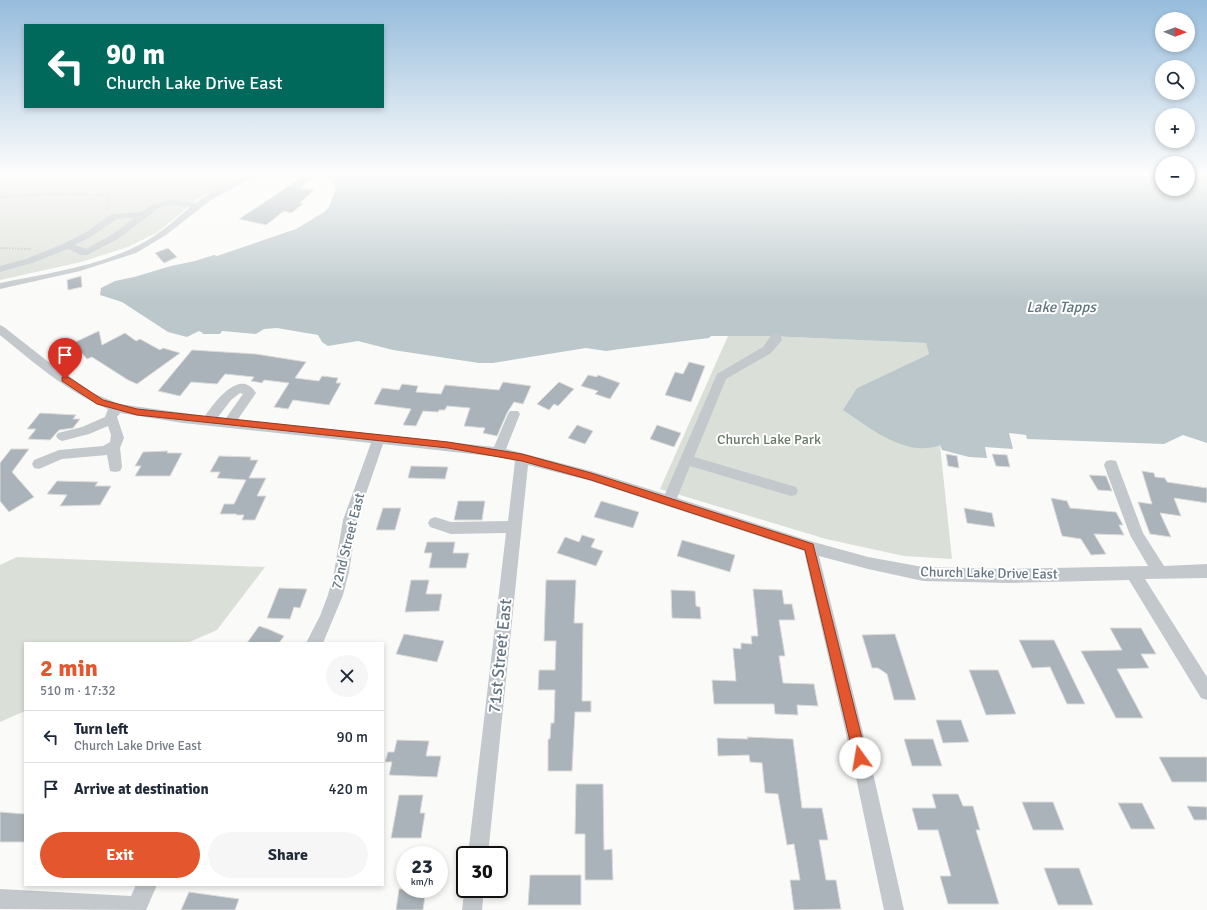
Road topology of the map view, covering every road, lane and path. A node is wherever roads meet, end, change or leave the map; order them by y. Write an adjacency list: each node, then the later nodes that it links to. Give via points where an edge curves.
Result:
1 (114, 216): 4 (street)
2 (141, 216): 4 (street, via 115,237 84,253)
3 (184, 216): 8 (street, via 168,230 136,249 67,271)
4 (68, 245): 7 (street)
5 (0, 248): 6 (path)
6 (34, 249)
7 (0, 269)
8 (0, 286)
9 (0, 329): 11 (street, Church Lake Drive East, via 42,363)
10 (776, 337): 20 (street, via 767,350 721,377)
11 (114, 414): 13 (street, Church Lake Drive East); 15 (street, via 85,431); 17 (street, via 118,439)
12 (514, 414): 18 (street)
13 (208, 420): 14 (street, Church Lake Drive East); 14 (street, via 231,391 248,390 250,393)
14 (229, 423): 16 (street, Church Lake Drive East)
15 (62, 436)
16 (379, 439): 18 (street, Church Lake Drive East); 32 (street, 72nd Street East, via 347,531 340,577 324,626)
17 (113, 447): 21 (street, via 102,452 63,453); 23 (street)
18 (498, 452): 19 (street, Church Lake Drive East)
19 (522, 457): 25 (street, Church Lake Drive East, via 591,476); 27 (street, 71st Street East)
20 (686, 460): 24 (street); 25 (street)
21 (39, 464)
22 (1111, 465): 31 (street, via 1137,535)
23 (116, 467)
24 (791, 491)
25 (669, 502): 28 (street, Church Lake Drive East)
26 (435, 523): 27 (street, via 451,528)
27 (514, 527): 34 (street, 71st Street East)
28 (810, 547): 30 (street, Church Lake Drive East, via 868,563 923,574 1009,576); 40 (street)
29 (1207, 572): 31 (street, Church Lake Drive East)
30 (1133, 573): 31 (street, Church Lake Drive East); 33 (street)
31 (1160, 573)
32 (315, 642)
33 (1207, 692)
34 (479, 846)
35 (146, 886): 38 (street)
36 (473, 898): 39 (street)
37 (0, 899): 38 (street)
38 (135, 909)
39 (472, 910)
40 (894, 910)

